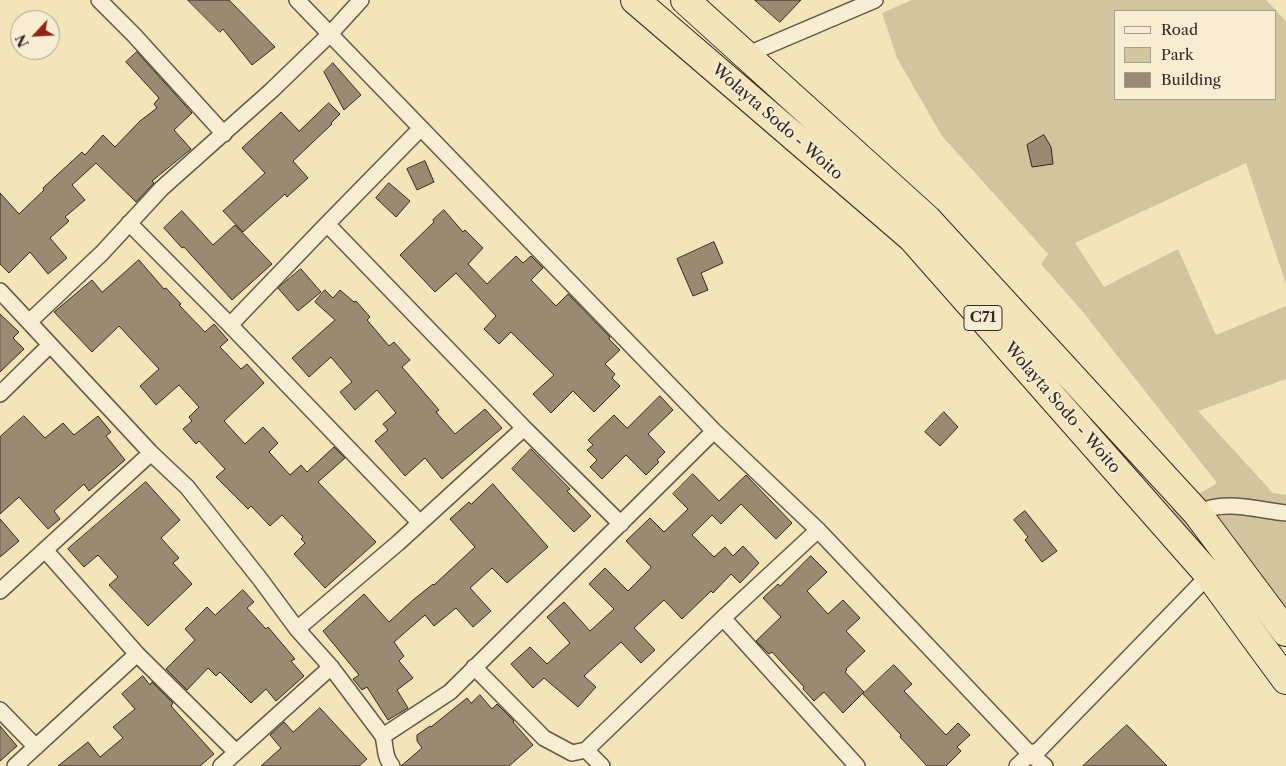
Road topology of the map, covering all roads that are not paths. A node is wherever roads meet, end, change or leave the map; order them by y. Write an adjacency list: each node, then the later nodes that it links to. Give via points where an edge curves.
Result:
1 (98, 0): 10 (street)
2 (297, 0): 7 (street)
3 (361, 0): 7 (street)
4 (635, 0): 27 (highway, Wolayta Sodo - Woito / C71, via 912,238)
5 (685, 0): 8 (highway, Wolayta Sodo - Woito / C71)
6 (874, 0): 8 (street)
7 (330, 34): 9 (street); 10 (street)
8 (746, 55): 21 (highway, Wolayta Sodo - Woito / C71, via 927,219)
9 (420, 128): 12 (street); 19 (street)
10 (224, 134): 11 (street, via 162,188)
11 (129, 223): 14 (street); 15 (street)
12 (327, 224): 15 (street); 18 (street)
13 (0, 291): 14 (street)
14 (29, 322): 16 (street)
15 (230, 325): 23 (street)
16 (50, 345): 17 (street); 20 (street)
17 (0, 394)
18 (524, 428): 23 (street); 24 (street)
19 (714, 431): 24 (street); 25 (street)
20 (151, 453): 26 (street); 30 (street, via 187,487)
21 (1197, 513): 22 (street, via 1207,508 1226,506); 31 (highway, Wolayta Sodo - Woito / C71)
22 (1286, 514)
23 (420, 523): 30 (street)
24 (621, 524): 34 (street)
25 (818, 530): 29 (street); 41 (street)
26 (45, 550): 28 (street); 32 (street)
27 (1209, 575): 35 (highway, Wolayta Sodo - Woito / C71); 41 (street, via 1039,750)
28 (0, 591)
29 (723, 618): 39 (street); 46 (street)
30 (298, 629): 33 (street)
31 (1286, 632)
32 (137, 654): 38 (street); 40 (street)
33 (331, 667): 37 (street); 40 (street)
34 (474, 667): 37 (street, via 450,692); 39 (street, via 544,738 572,753)
35 (1286, 680)
36 (0, 710): 38 (street)
37 (383, 736): 44 (street, via 386,758)
38 (36, 747): 42 (street)
39 (586, 750): 45 (street)
40 (236, 752): 43 (street)
41 (1030, 754): 47 (street); 48 (street)
42 (14, 766)
43 (221, 766)
44 (392, 766)
45 (602, 766)
46 (857, 766)
47 (1017, 766)
48 (1045, 766)

